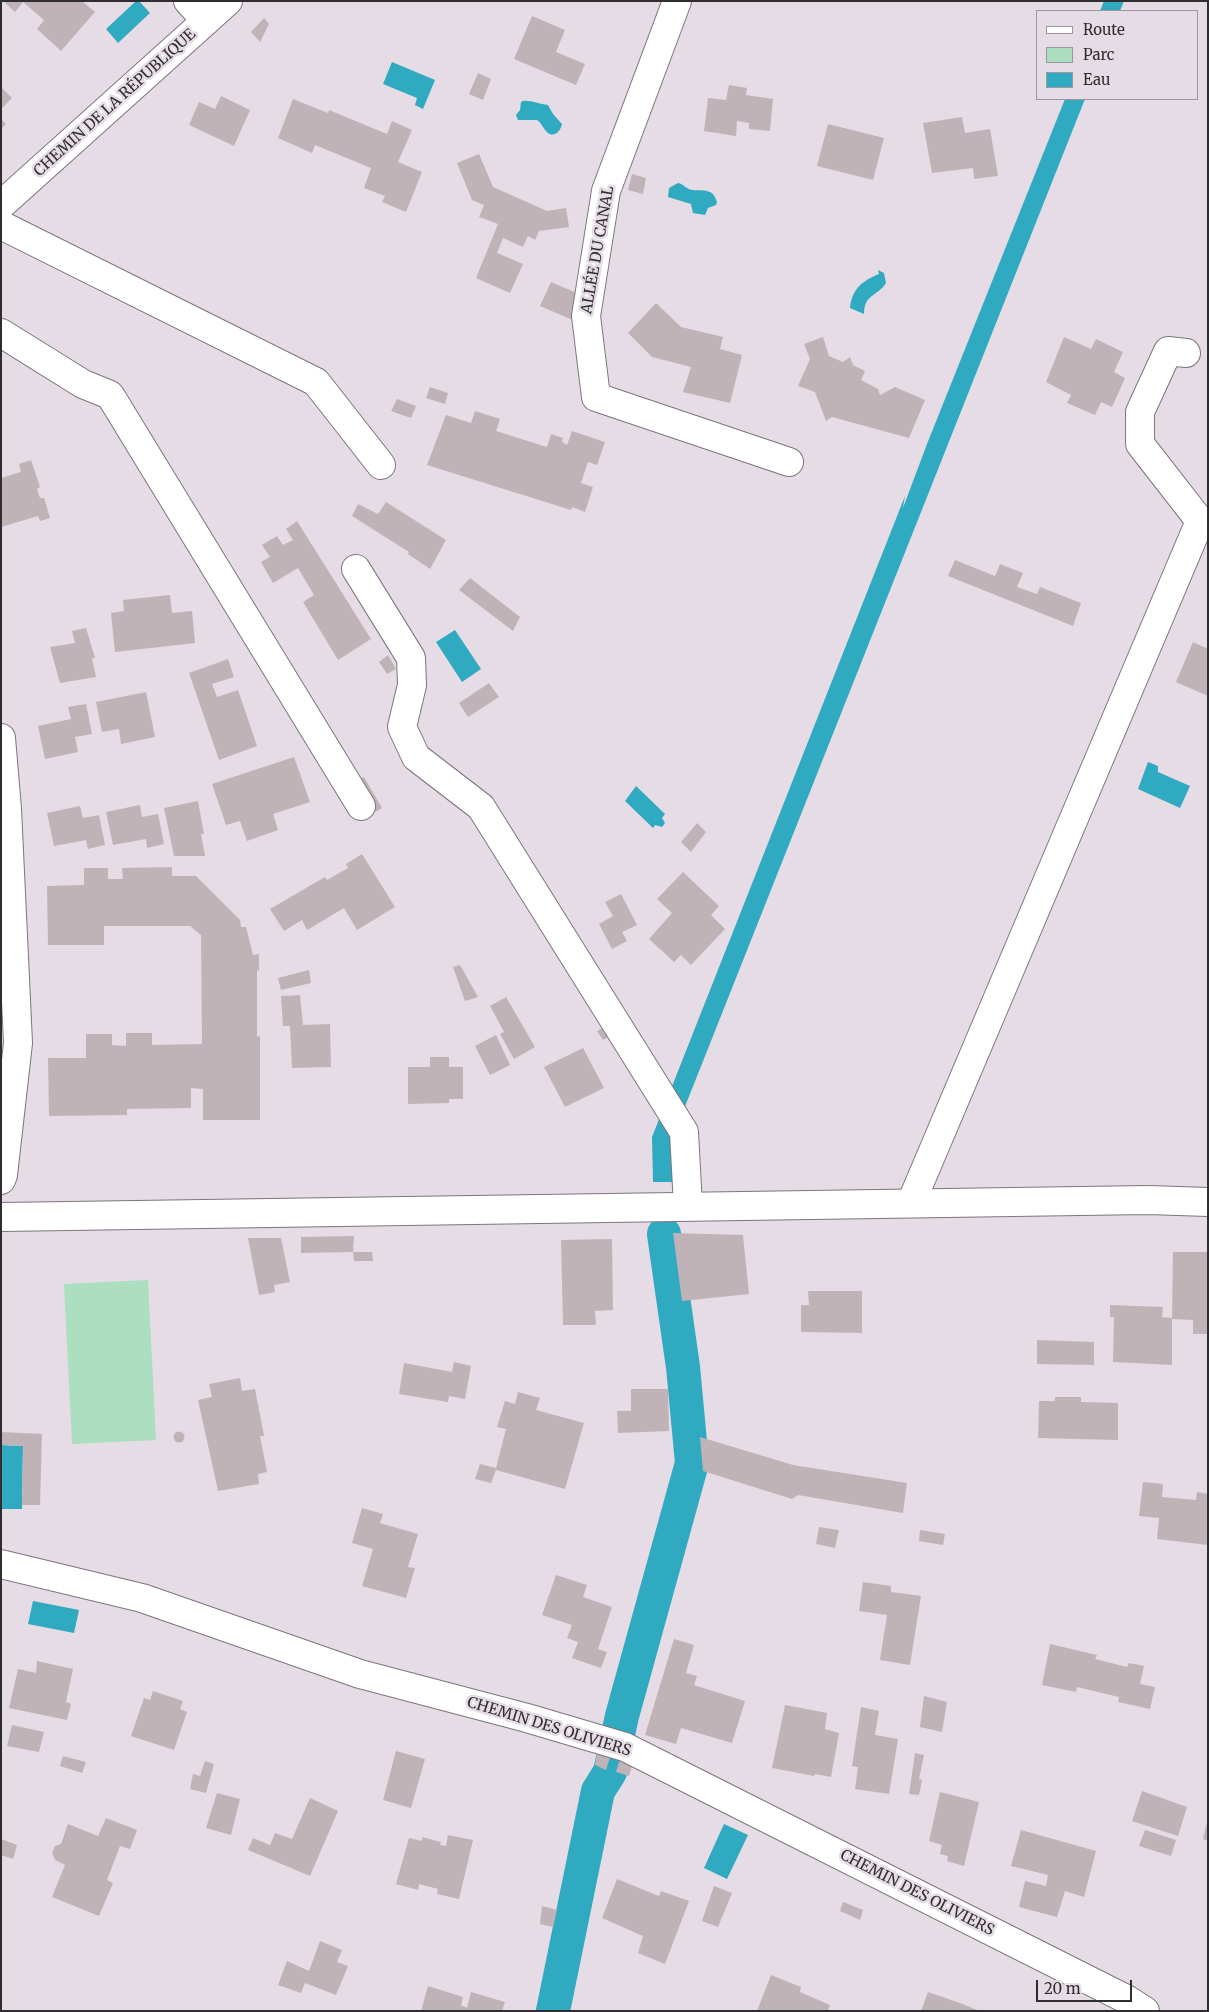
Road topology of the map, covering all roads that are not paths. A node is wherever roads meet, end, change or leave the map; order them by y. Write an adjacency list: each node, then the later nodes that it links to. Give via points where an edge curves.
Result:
1 (228, 1): 3 (street, CHEMIN DE LA RÉPUBLIQUE)
2 (677, 1): 8 (street, ALLÉE DU CANAL, via 606,191 586,316 596,397)
3 (197, 11): 4 (street, CHEMIN DE LA RÉPUBLIQUE)
4 (1, 205)
5 (1, 225): 9 (street, via 316,382)
6 (1, 333): 12 (street, via 83,384 110,395)
7 (1186, 353): 15 (street, via 1168,351 1140,412 1140,444 1200,521)
8 (789, 462)
9 (380, 465)
10 (356, 570): 16 (street, via 411,658 412,685 402,727 416,757 481,807 684,1132)
11 (1, 738): 13 (street, via 18,1043)
12 (361, 806)
13 (1, 1180)
14 (1208, 1202): 15 (street)
15 (911, 1203): 16 (street)
16 (688, 1206): 17 (street)
17 (1, 1217)
18 (1, 1564): 19 (street, CHEMIN DES OLIVIERS, via 142,1598 360,1674 625,1747 1128,2000)
19 (1142, 2010)

